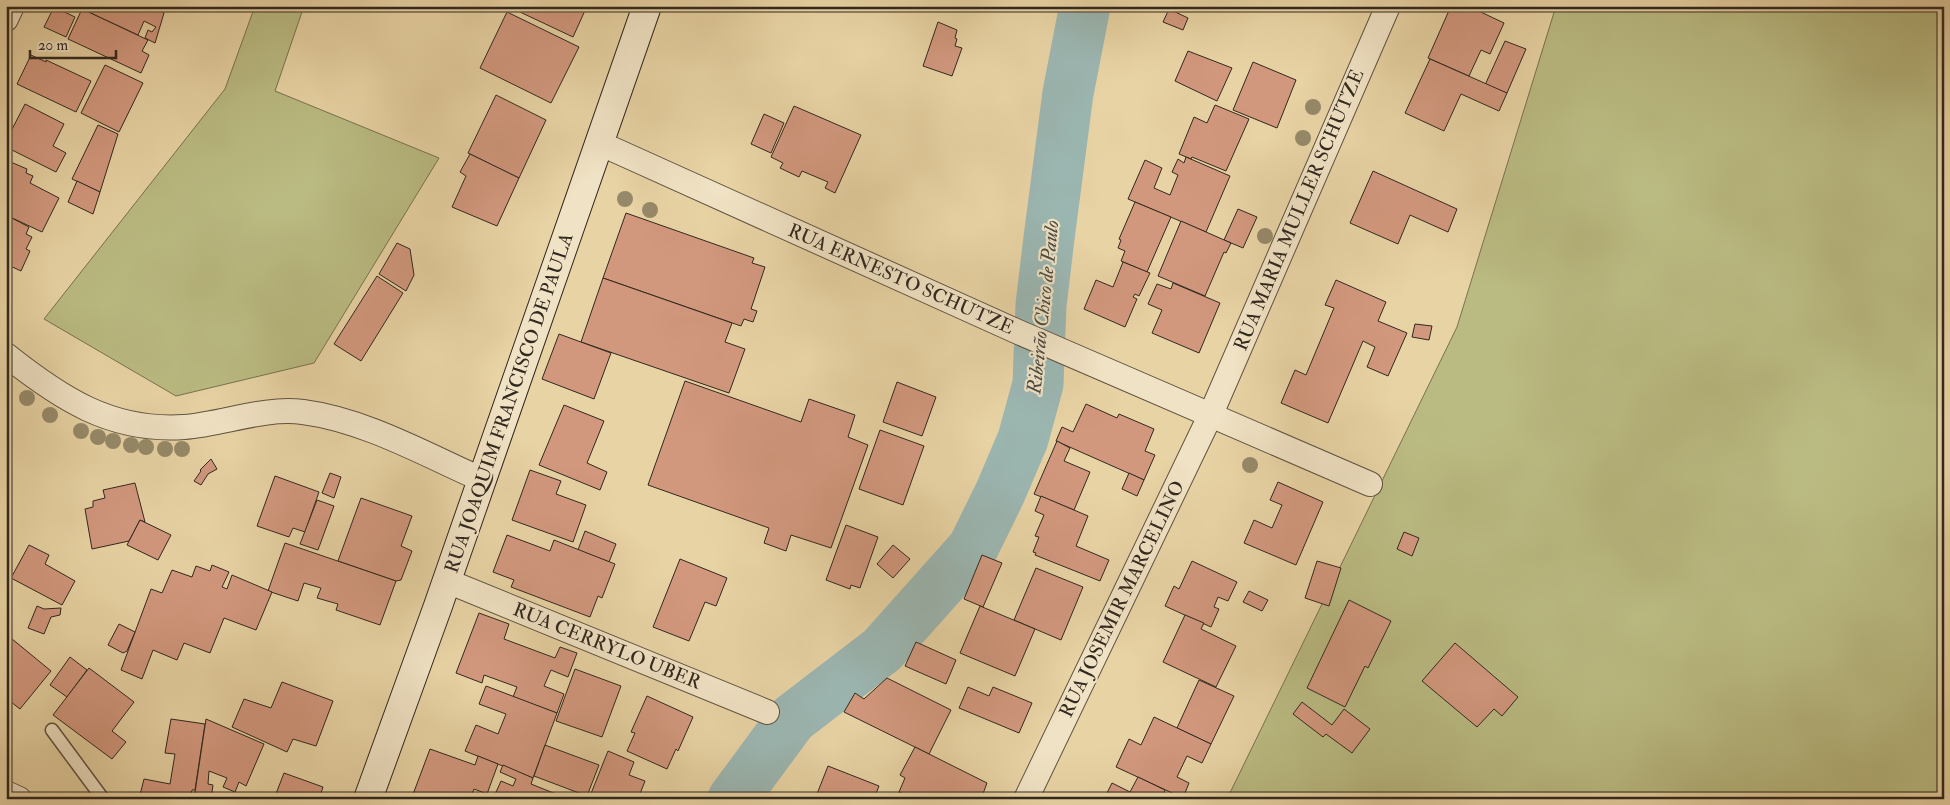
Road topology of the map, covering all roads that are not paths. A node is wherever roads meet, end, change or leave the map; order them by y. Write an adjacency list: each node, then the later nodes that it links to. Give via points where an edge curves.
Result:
1 (12, 6): 4 (street)
2 (647, 6): 5 (main road, RUA JOAQUIM FRANCISCO DE PAULA)
3 (1388, 6): 7 (street, RUA MARIA MULLER SCHUTZE)
4 (6, 19)
5 (599, 143): 7 (street, RUA ERNESTO SCHUTZE); 8 (main road, RUA JOAQUIM FRANCISCO DE PAULA)
6 (6, 355): 8 (street, via 45,385 106,418 142,425 183,427 276,411 302,412 338,418)
7 (1211, 414): 9 (street, RUA ERNESTO SCHUTZE); 13 (street, RUA JOSEMIR MARCELINO)
8 (482, 480): 10 (main road, RUA JOAQUIM FRANCISCO DE PAULA)
9 (1370, 484)
10 (447, 581): 11 (street, RUA CERRYLO UBER); 17 (main road, RUA JOAQUIM FRANCISCO DE PAULA)
11 (767, 712)
12 (52, 730): 16 (lane)
13 (1030, 792)
14 (6, 793): 15 (street)
15 (19, 799)
16 (104, 799)
17 (368, 799)

